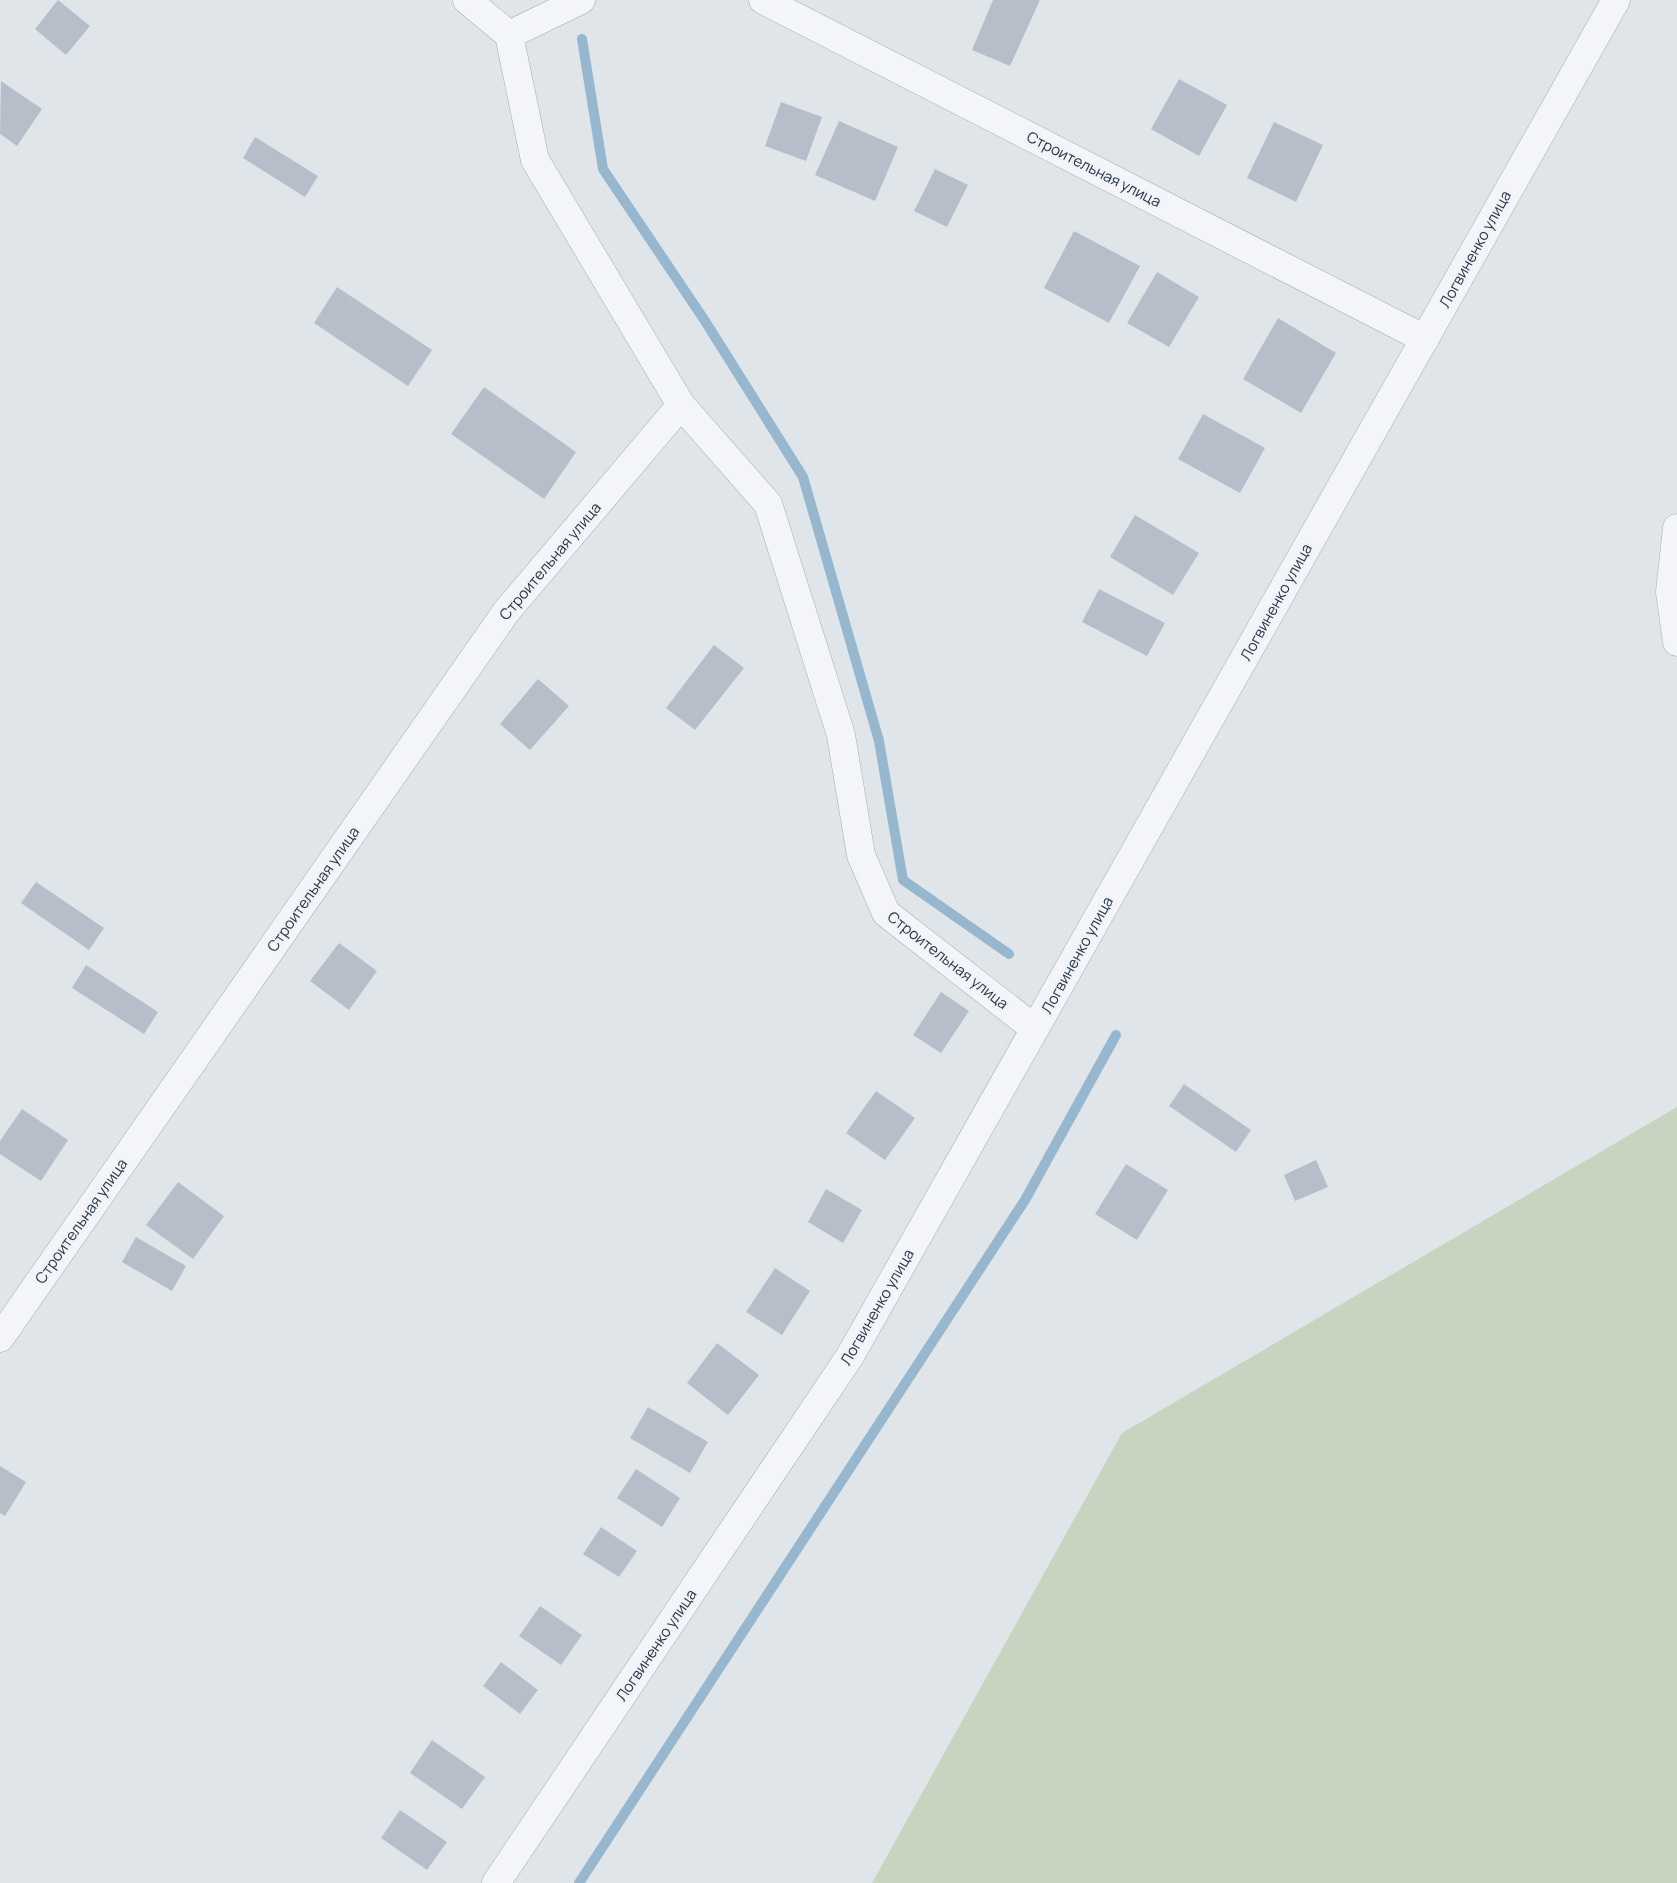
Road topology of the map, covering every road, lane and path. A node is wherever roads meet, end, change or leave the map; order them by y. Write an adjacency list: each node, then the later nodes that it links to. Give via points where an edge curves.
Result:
1 (467, 0): 5 (street)
2 (581, 0): 5 (street)
3 (763, 0): 6 (street, Строительная улица)
4 (1616, 0): 6 (street, Логвиненко улица)
5 (508, 35): 7 (street, via 535,160)
6 (1425, 339): 10 (street, Логвиненко улица)
7 (681, 405): 10 (street, Строительная улица, via 768,504 841,735 861,855 886,913); 11 (street, Строительная улица, via 506,612)
8 (1677, 528): 9 (street, via 1670,592)
9 (1677, 642)
10 (1036, 1029): 12 (street, Логвиненко улица, via 850,1356)
11 (0, 1338)
12 (496, 1883)

